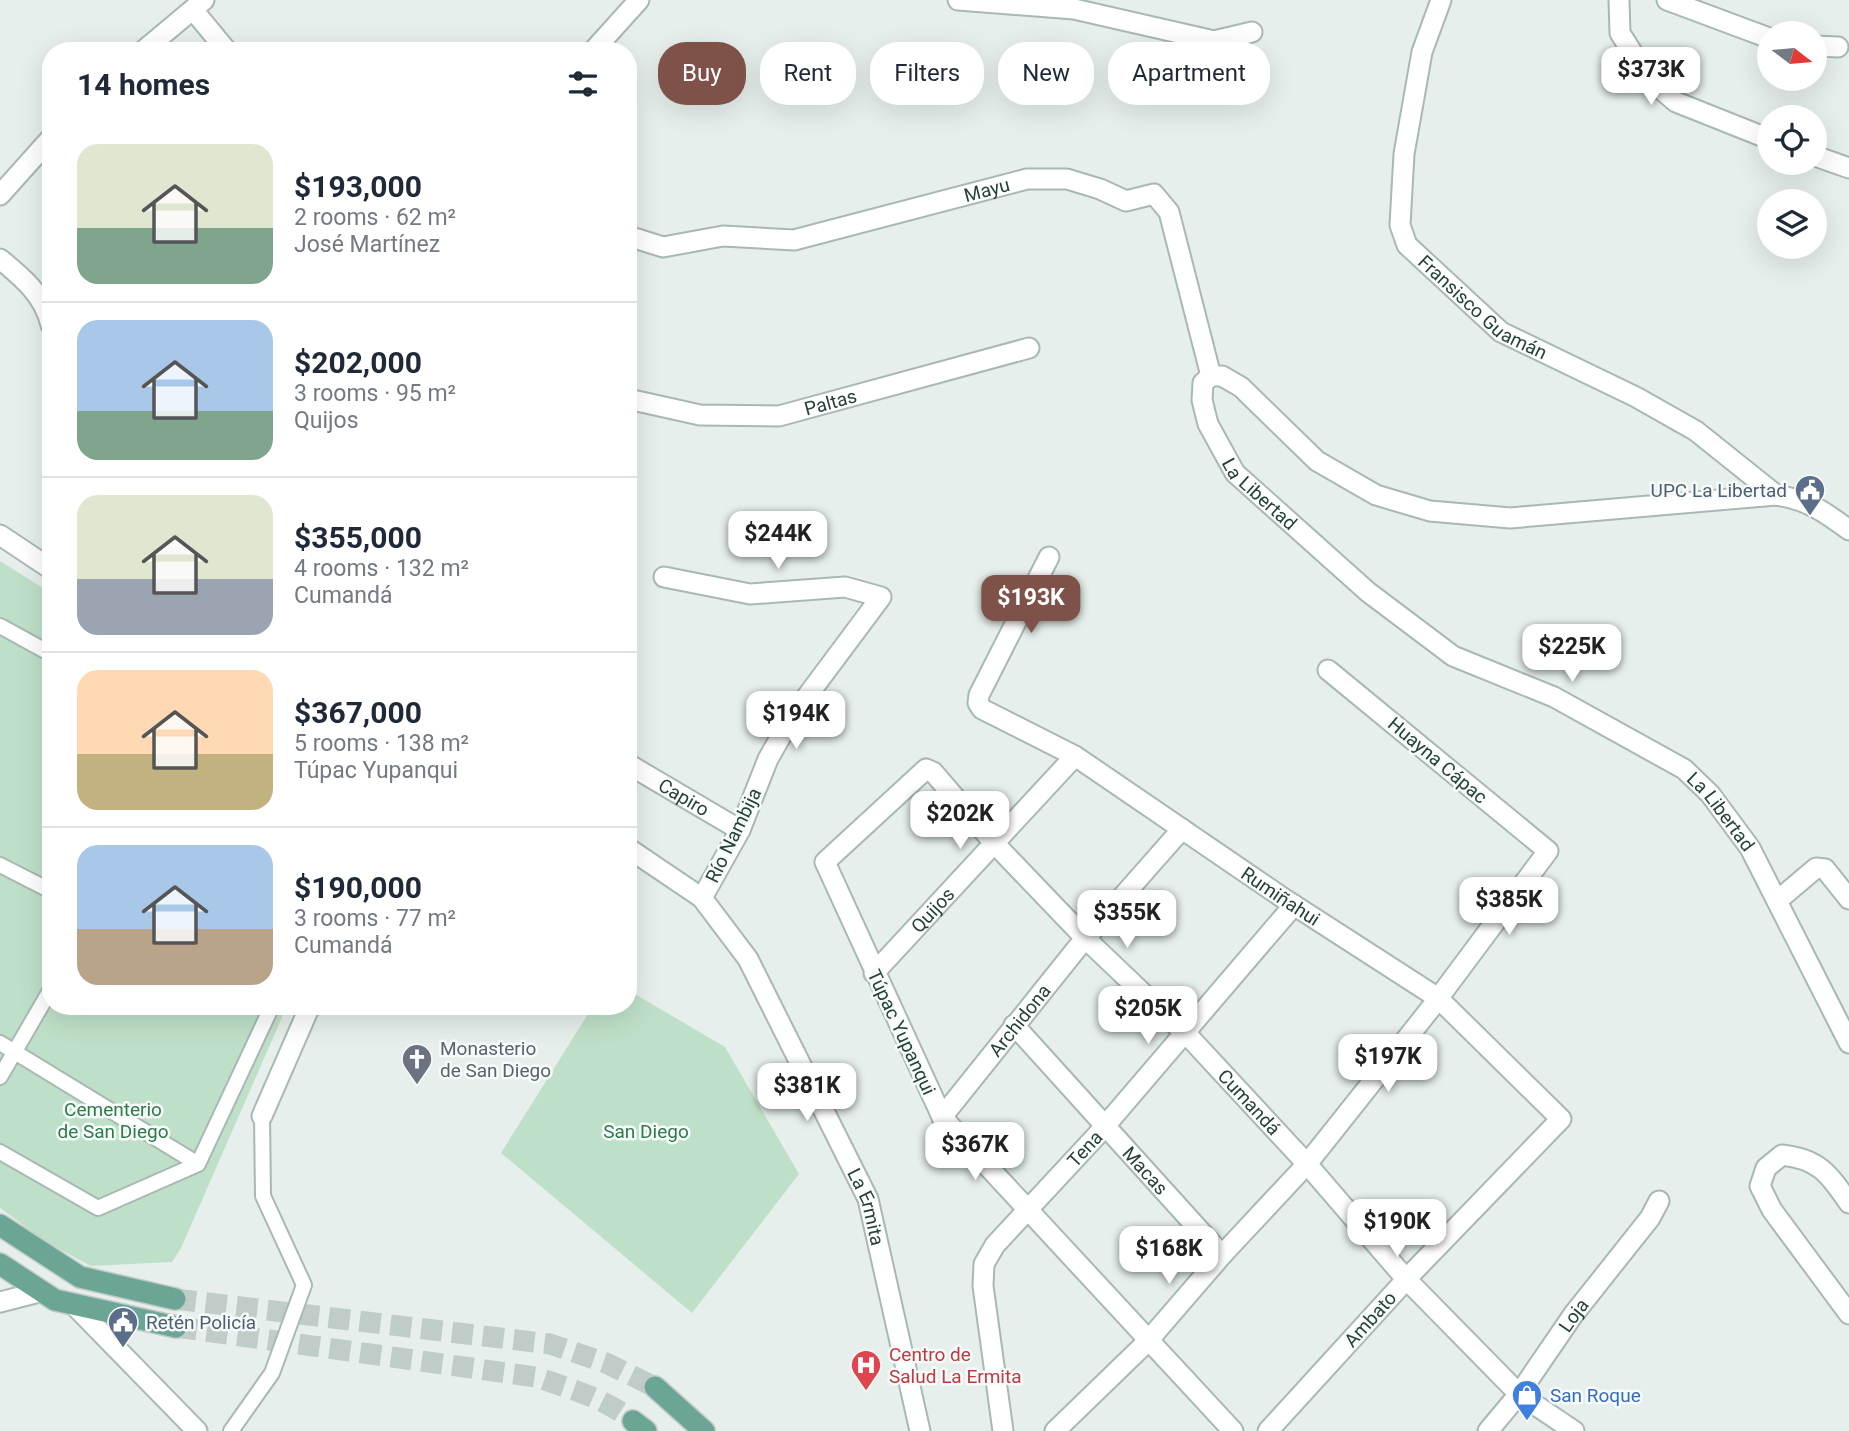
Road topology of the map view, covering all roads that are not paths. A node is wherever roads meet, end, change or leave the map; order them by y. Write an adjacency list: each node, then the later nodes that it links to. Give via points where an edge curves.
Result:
1 (639, 0): 12 (street)
2 (958, 0): 6 (street)
3 (1441, 0): 26 (street, Fransisco Guamán, via 1422,52 1404,154 1400,225 1407,245 1501,332 1696,431)
4 (1619, 0): 15 (street, via 1620,33 1649,79 1676,102)
5 (1667, 0): 9 (street)
6 (1003, 3): 8 (street, via 1074,9 1214,41)
7 (199, 5): 10 (street); 11 (street)
8 (1252, 32)
9 (1757, 34)
10 (154, 42)
11 (222, 42)
12 (601, 42)
13 (1827, 47): 14 (street)
14 (1838, 47)
15 (1757, 134)
16 (42, 148): 19 (street)
17 (1827, 160): 18 (street)
18 (1849, 168)
19 (0, 195)
20 (637, 239): 24 (street, Mayu, via 663,247 723,236 794,240 1027,179 1067,179 1126,201 1154,194 1169,212)
21 (0, 259): 22 (street, via 29,283)
22 (42, 304)
23 (1030, 348): 25 (street, Paltas, via 779,416 700,415)
24 (1211, 376): 26 (street, via 1222,376 1241,387 1317,461 1376,495 1430,511 1510,518); 46 (street, La Libertad, via 1203,383 1202,400 1208,424 1235,473 1427,639 1453,656 1553,697 1684,769 1710,793 1750,848)
25 (637, 401)
26 (1776, 495): 27 (street, via 1821,508)
27 (1849, 530)
28 (0, 535): 30 (street)
29 (1049, 557): 35 (street, Rumiñahui, via 978,703)
30 (42, 563)
31 (664, 577): 38 (street, Río Nambija, via 750,594 845,587 881,597 793,715 768,759)
32 (1, 630): 33 (street)
33 (42, 650)
34 (1328, 670): 50 (street, Huayna Cápac, via 1548,851)
35 (1075, 756): 37 (street, Rumiñahui); 39 (street, Quijos)
36 (637, 769): 38 (street, Capiro)
37 (1182, 829): 47 (street, Rumiñahui); 48 (street, Archidona)
38 (740, 830): 44 (street, Río Nambija)
39 (995, 843): 41 (street, Cumandá, via 926,769); 48 (street, Cumandá); 49 (street, Quijos)
40 (637, 854): 44 (street, La Ermita)
41 (825, 862): 49 (street, Túpac Yupanqui)
42 (0, 865): 43 (street)
43 (42, 886)
44 (702, 898): 86 (street, La Ermita, via 748,959 868,1199)
45 (1849, 899): 46 (street, via 1825,869 1816,868)
46 (1777, 901): 56 (street, La Libertad)
47 (1294, 905): 50 (street, Rumiñahui); 55 (street, Tena)
48 (1086, 939): 54 (street, Archidona); 55 (street, Cumandá)
49 (874, 973): 61 (street, Túpac Yupanqui)
50 (1438, 998): 62 (street, Rumiñahui); 66 (street)
51 (42, 1004): 58 (street)
52 (268, 1015): 65 (street)
53 (306, 1015): 60 (street)
54 (1014, 1025): 61 (street, Archidona); 63 (street, Macas)
55 (1184, 1033): 63 (street, Tena); 66 (street, Cumandá)
56 (1849, 1043)
57 (0, 1044): 58 (street)
58 (14, 1052): 59 (street); 65 (street)
59 (0, 1077)
60 (261, 1116): 84 (street, via 263,1196 304,1285 272,1373)
61 (942, 1117): 69 (street, Túpac Yupanqui)
62 (1561, 1119): 73 (street, Ambato)
63 (1105, 1126): 69 (street, Tena); 71 (street, Macas)
64 (0, 1152): 65 (street, via 98,1208)
65 (198, 1164)
66 (1307, 1164): 71 (street); 73 (street, Cumandá)
67 (1659, 1201): 82 (street, Loja)
68 (1849, 1203): 78 (street, via 1827,1171 1801,1157 1782,1156 1766,1168 1760,1186 1772,1210)
69 (1030, 1210): 80 (street, Túpac Yupanqui); 87 (street, Tena, via 995,1245 984,1264)
70 (0, 1225): 75 (main road, via 80,1277)
71 (1222, 1255): 80 (street)
72 (0, 1264): 74 (main road)
73 (1406, 1279): 82 (street, Cumandá); 90 (street, Ambato)
74 (39, 1292): 76 (street); 77 (main road)
75 (175, 1299)
76 (0, 1302)
77 (74, 1305): 79 (main road); 83 (street)
78 (1849, 1314)
79 (176, 1327)
80 (1147, 1342): 88 (street); 89 (street, Túpac Yupanqui)
81 (655, 1387): 85 (main road)
82 (1518, 1394): 91 (street, Loja); 92 (street, Cumandá)
83 (197, 1431)
84 (231, 1431)
85 (704, 1431)
86 (920, 1431)
87 (1003, 1431)
88 (1055, 1431)
89 (1233, 1431)
90 (1268, 1431)
91 (1488, 1431)
92 (1574, 1431)

